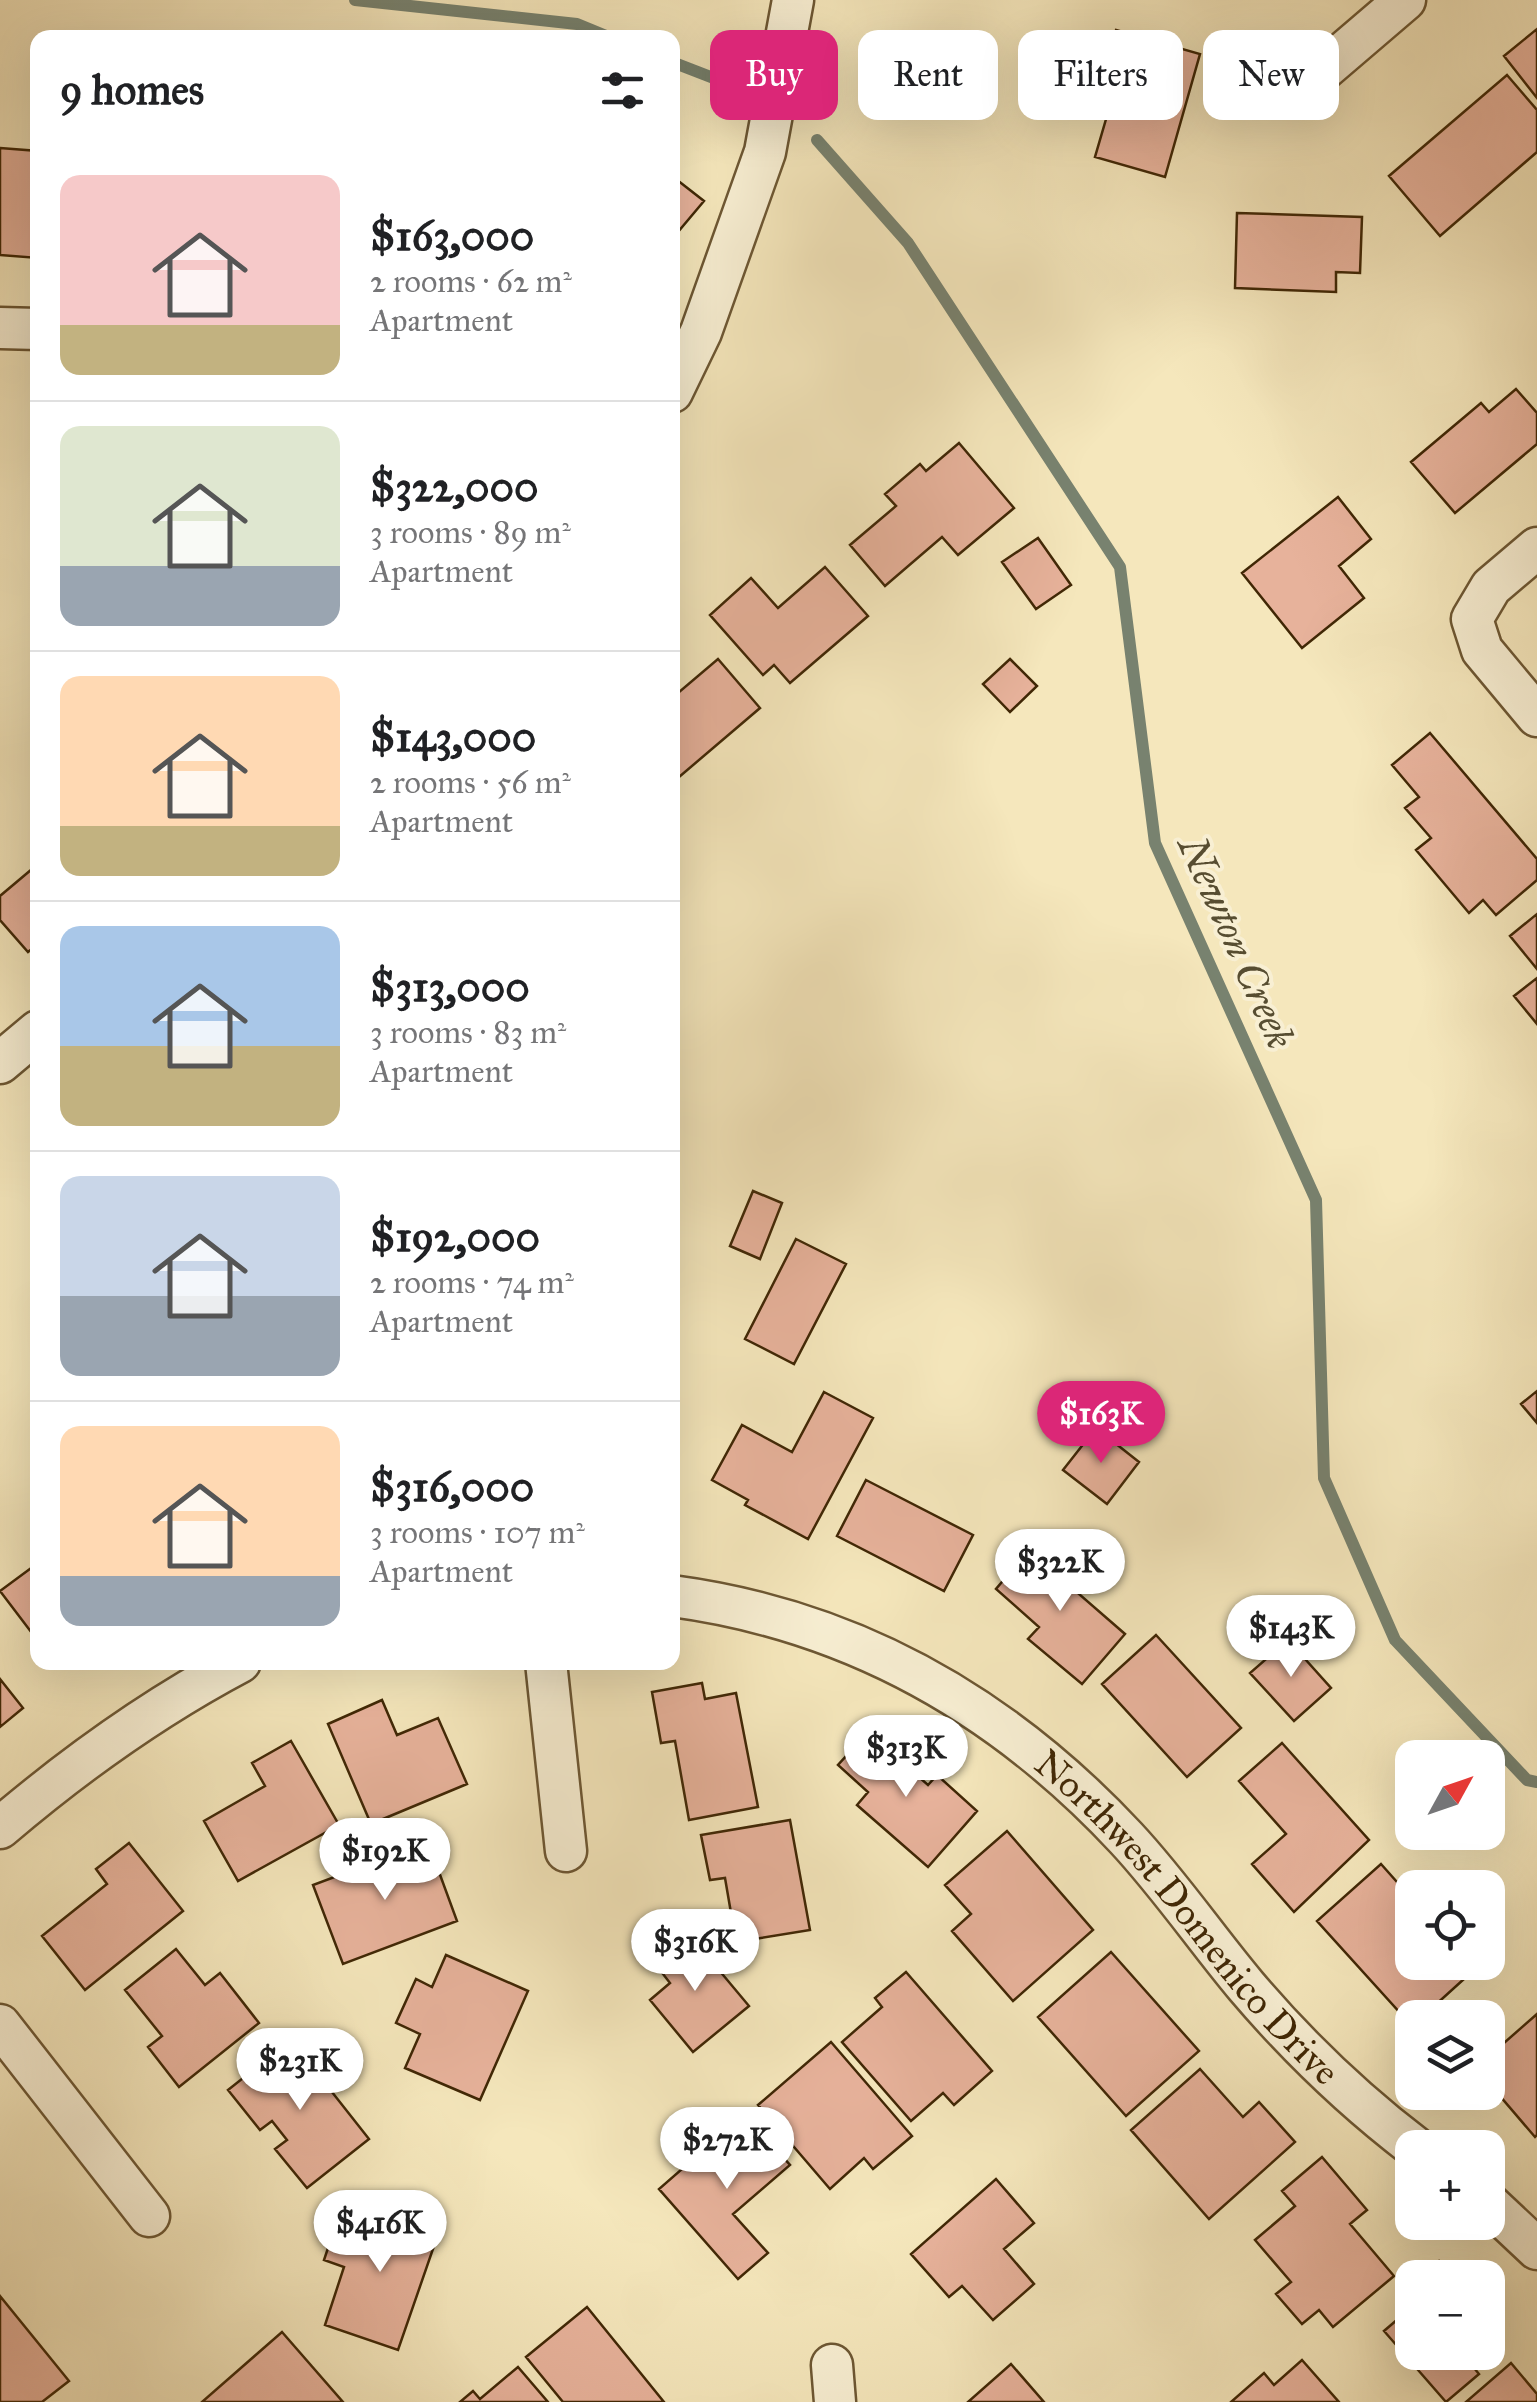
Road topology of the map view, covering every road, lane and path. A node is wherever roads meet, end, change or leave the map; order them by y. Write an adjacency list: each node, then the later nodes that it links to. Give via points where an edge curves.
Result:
1 (793, 0): 6 (street, via 764,152)
2 (1405, 0): 3 (street)
3 (1339, 56)
4 (0, 328): 5 (street)
5 (30, 328)
6 (680, 375)
7 (1537, 548): 8 (street, via 1491,587 1472,619 1482,650)
8 (1537, 716)
9 (30, 1038): 10 (street)
10 (0, 1063)
11 (680, 1597): 17 (street, Northwest Domenico Drive, via 812,1625 908,1669 997,1722 1067,1777 1310,2056)
12 (225, 1670): 14 (street, via 102,1746)
13 (547, 1670): 15 (street)
14 (0, 1828)
15 (566, 1851)
16 (0, 2024): 18 (street)
17 (1395, 2132)
18 (149, 2216)
19 (1505, 2219): 20 (street)
20 (1537, 2250)

